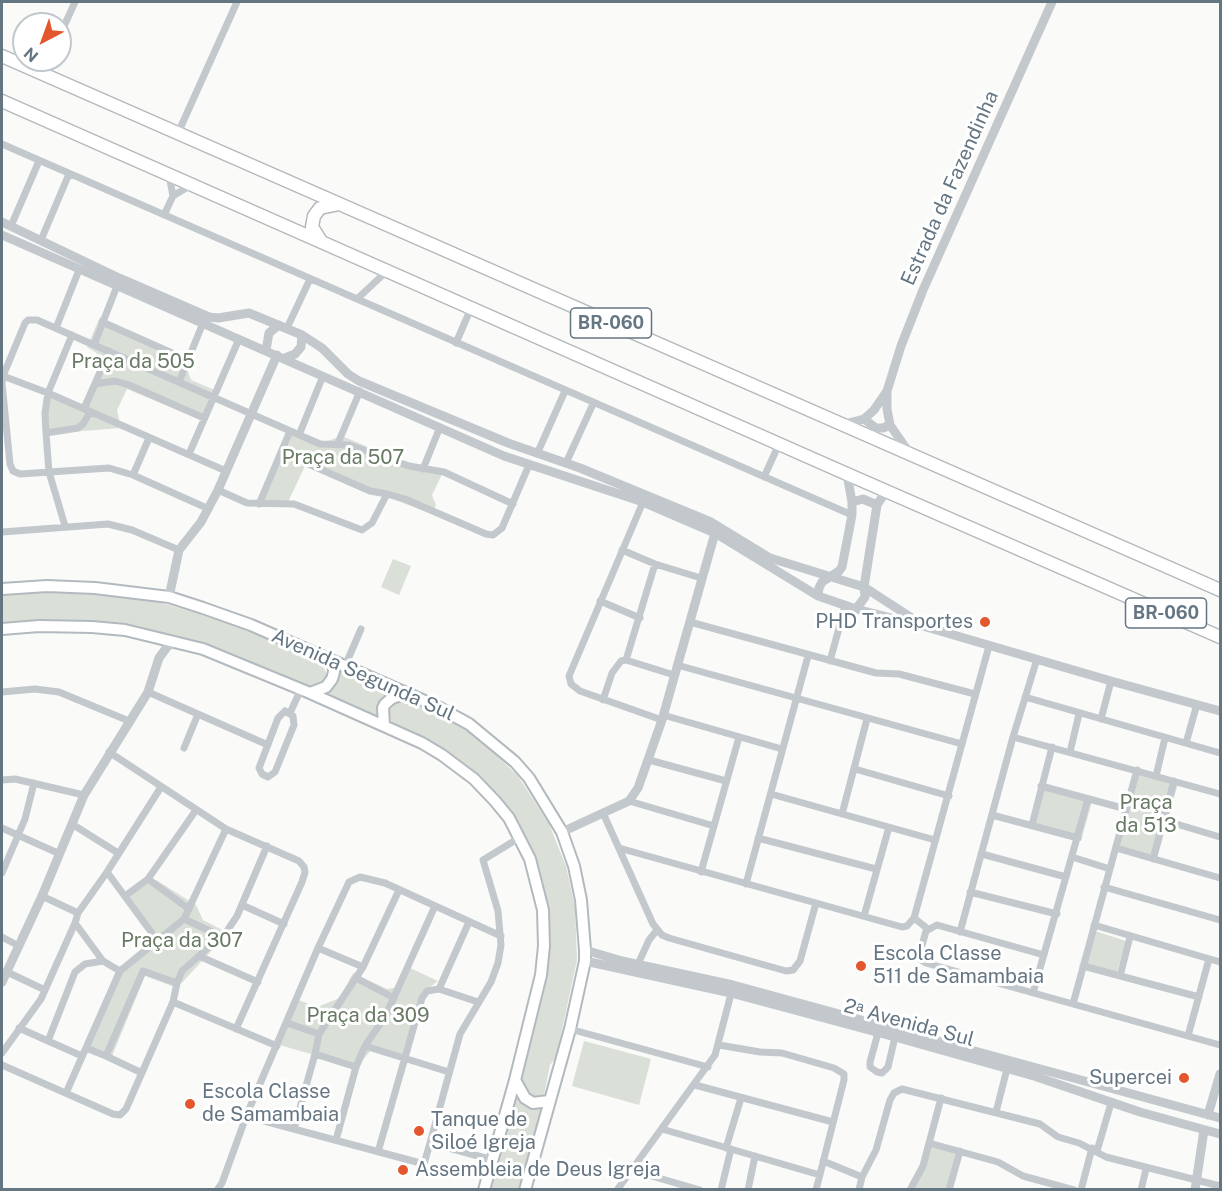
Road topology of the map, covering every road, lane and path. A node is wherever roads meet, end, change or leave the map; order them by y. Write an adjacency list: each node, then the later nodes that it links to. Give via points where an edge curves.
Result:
1 (237, 2): 6 (street)
2 (1052, 2): 46 (street, Estrada da Fazendinha, via 923,290)
3 (2, 56): 4 (highway, BR-060)
4 (41, 73): 6 (highway, BR-060)
5 (2, 101): 10 (highway, BR-060)
6 (178, 133): 13 (highway, BR-060)
7 (2, 144): 8 (street)
8 (39, 161): 9 (street); 15 (street)
9 (69, 174): 14 (street); 17 (street)
10 (168, 174): 11 (highway, BR-060); 12 (street)
11 (193, 185): 12 (street); 18 (highway, BR-060)
12 (173, 196): 14 (street)
13 (340, 204): 18 (highway, via 320,208 314,216 312,227); 54 (highway, BR-060)
14 (164, 215): 23 (street)
15 (6, 224): 17 (street)
16 (2, 236): 20 (street)
17 (41, 240): 19 (street)
18 (322, 242): 22 (highway, BR-060)
19 (54, 246): 20 (street); 29 (street, via 209,316 249,313)
20 (48, 256): 21 (street)
21 (79, 270): 24 (street); 30 (street)
22 (387, 271): 25 (street); 26 (highway, BR-060)
23 (310, 279): 25 (street); 29 (street)
24 (117, 286): 27 (street); 28 (street)
25 (357, 299): 34 (street)
26 (471, 308): 34 (street); 63 (highway, BR-060)
27 (102, 322): 35 (street); 39 (street)
28 (203, 323): 33 (street); 39 (street)
29 (283, 327): 31 (street); 36 (street, via 267,337)
30 (56, 328): 32 (street); 40 (street, via 28,320)
31 (302, 334): 38 (street, via 301,347 295,354); 62 (street, via 353,378)
32 (72, 335): 35 (street); 47 (street)
33 (239, 339): 36 (street); 48 (street)
34 (456, 343): 45 (street)
35 (94, 345): 37 (street)
36 (266, 350): 38 (street)
37 (109, 351): 42 (street); 43 (street)
38 (281, 357): 41 (street); 51 (street)
39 (188, 360): 42 (street)
40 (3, 376): 47 (street); 74 (street, via 11,468 20,474)
41 (323, 376): 44 (street); 59 (street)
42 (178, 382): 48 (street)
43 (95, 384): 50 (street); 52 (street, via 122,382)
44 (360, 391): 56 (street); 61 (street)
45 (565, 391): 49 (street); 66 (street)
46 (887, 391): 53 (street, Estrada da Fazendinha); 55 (street, Estrada da Fazendinha)
47 (48, 393): 50 (street); 58 (street)
48 (213, 397): 51 (street); 52 (street)
49 (592, 404): 69 (street); 77 (street)
50 (87, 411): 58 (street, via 78,428); 60 (street)
51 (252, 413): 57 (street); 73 (street)
52 (204, 418): 65 (street)
53 (864, 419): 54 (street); 55 (street, via 876,428)
54 (842, 425): 67 (highway, BR-060)
55 (890, 425): 67 (street)
56 (440, 427): 68 (street); 72 (street)
57 (290, 431): 59 (street); 64 (street)
58 (46, 433): 74 (street)
59 (299, 435): 61 (street, via 320,444)
60 (149, 438): 65 (street); 76 (street)
61 (338, 443): 72 (street)
62 (508, 443): 66 (street); 68 (street)
63 (779, 444): 75 (highway, BR-060); 77 (street)
64 (281, 453): 81 (street, via 370,491); 84 (street)
65 (189, 454): 73 (street)
66 (537, 454): 69 (street)
67 (911, 454): 99 (highway, BR-060)
68 (504, 456): 70 (street)
69 (566, 463): 71 (street)
70 (529, 465): 78 (street); 85 (street)
71 (580, 468): 78 (street); 95 (street, via 716,524 770,558)
72 (423, 469): 85 (street, via 452,475)
73 (226, 471): 79 (street)
74 (49, 472): 76 (street, via 109,468); 89 (street)
75 (847, 474): 80 (highway, BR-060); 83 (street)
76 (133, 475): 87 (street)
77 (764, 477): 88 (street)
78 (577, 480): 82 (street)
79 (218, 490): 84 (street, via 243,502); 87 (street)
80 (886, 491): 86 (street); 111 (highway, BR-060)
81 (387, 494): 84 (street, via 372,523 362,530 294,504); 85 (street, via 490,535 499,532)
82 (643, 502): 91 (street); 93 (street)
83 (852, 502): 86 (street, via 863,499); 88 (street)
84 (259, 504)
85 (513, 504)
86 (877, 505): 97 (street)
87 (209, 509): 92 (street)
88 (852, 515): 95 (street, via 841,570)
89 (65, 526): 90 (street); 92 (street, via 118,525)
90 (2, 532)
91 (715, 533): 96 (street); 100 (street)
92 (179, 550): 101 (street)
93 (622, 550): 94 (street); 102 (street)
94 (655, 564): 96 (street); 105 (street)
95 (829, 577): 97 (street); 100 (street, via 821,584)
96 (701, 578): 106 (street)
97 (864, 587): 104 (street, via 865,597); 107 (street)
98 (2, 589): 101 (main road, Avenida Segunda Sul, via 95,588)
99 (1221, 590)
100 (818, 596): 103 (street)
101 (169, 597): 118 (main road, Avenida Segunda Sul, via 251,625)
102 (600, 601): 105 (street); 131 (street, via 568,676 574,688)
103 (845, 606): 104 (street); 119 (street)
104 (856, 609): 107 (street)
105 (640, 618): 117 (street)
106 (690, 622): 114 (street); 120 (street)
107 (923, 626): 113 (street)
108 (2, 629): 110 (main road, Avenida Segunda Sul, via 92,627)
109 (361, 629): 121 (street)
110 (153, 637): 112 (main road, Avenida Segunda Sul); 115 (street)
111 (1221, 637)
112 (175, 641): 115 (street); 124 (main road, Avenida Segunda Sul)
113 (989, 646): 116 (street); 128 (street)
114 (808, 656): 119 (street); 130 (street)
115 (159, 658): 126 (street)
116 (1037, 658): 123 (street); 129 (street)
117 (626, 660): 122 (street); 131 (street, via 616,666)
118 (333, 661): 121 (main road, Avenida Segunda Sul); 124 (main road, via 334,672 327,687)
119 (830, 661): 128 (street)
120 (677, 665): 122 (street); 130 (street)
121 (345, 666): 127 (main road, Avenida Segunda Sul)
122 (674, 675): 137 (street)
123 (1111, 681): 132 (street); 139 (street)
124 (306, 691): 134 (street); 141 (main road, Avenida Segunda Sul)
125 (2, 692): 140 (street, via 49,690)
126 (148, 692): 135 (street); 140 (street)
127 (407, 693): 141 (main road, via 385,704); 182 (main road, Avenida Segunda Sul, via 461,719 498,746 529,778)
128 (975, 694): 146 (street)
129 (1025, 697): 136 (street); 142 (street)
130 (796, 699): 138 (street); 150 (street)
131 (603, 700): 137 (street)
132 (1197, 704): 133 (street); 145 (street)
133 (1221, 711)
134 (290, 713): 147 (street, via 285,711 278,718); 147 (street, via 294,725 275,772 268,777 259,768)
135 (198, 714): 147 (street); 149 (street)
136 (1079, 714): 139 (street); 152 (street)
137 (662, 717): 143 (street); 154 (street)
138 (867, 719): 146 (street); 155 (street)
139 (1101, 719): 144 (street)
140 (129, 721): 151 (street)
141 (384, 726): 185 (main road, Avenida Segunda Sul, via 442,755 474,779 502,809)
142 (1013, 736): 148 (street); 174 (street)
143 (739, 737): 150 (street); 159 (street)
144 (1165, 738): 145 (street); 157 (street)
145 (1186, 743): 153 (street)
146 (962, 744): 167 (street)
147 (268, 745)
148 (1052, 747): 152 (street); 162 (street)
149 (184, 748)
150 (782, 748): 164 (street)
151 (109, 752): 163 (street); 166 (street)
152 (1070, 752): 156 (street)
153 (1221, 753)
154 (649, 760): 159 (street); 169 (street)
155 (855, 769): 167 (street); 173 (street)
156 (1137, 770): 157 (street); 170 (street)
157 (1156, 776): 160 (street)
158 (2, 780): 161 (street)
159 (726, 781): 178 (street)
160 (1174, 781): 165 (street); 175 (street)
161 (34, 783): 166 (street); 183 (street)
162 (1041, 786): 168 (street); 177 (street)
163 (161, 787): 171 (street); 192 (street)
164 (771, 794): 173 (street); 186 (street)
165 (1221, 794)
166 (84, 795): 176 (street)
167 (949, 796): 188 (street)
168 (1088, 799): 170 (street); 187 (street)
169 (629, 801): 172 (street); 178 (street)
170 (1126, 809): 191 (street)
171 (196, 810): 181 (street); 204 (street)
172 (603, 813): 182 (street); 190 (street)
173 (842, 814): 179 (street)
174 (992, 814): 177 (street); 194 (street)
175 (1163, 820): 184 (street); 196 (street)
176 (72, 824): 192 (street); 193 (street)
177 (1032, 825): 187 (street)
178 (714, 826): 200 (street)
179 (889, 827): 188 (street); 198 (street)
180 (2, 828): 183 (street)
181 (226, 829): 189 (street); 214 (street)
182 (562, 832): 237 (main road, Avenida Segunda Sul, via 581,900)
183 (18, 836): 193 (street); 201 (street)
184 (1221, 837)
185 (519, 838): 229 (street, via 483,860); 288 (main road, Avenida Segunda Sul, via 537,884 543,910 544,946 541,975)
186 (758, 838): 198 (street); 205 (street)
187 (1078, 838): 195 (street)
188 (935, 840): 218 (street)
189 (267, 846): 212 (street); 223 (street, via 304,867)
190 (619, 848): 200 (street); 226 (street)
191 (1116, 848): 196 (street); 197 (street)
192 (118, 853): 199 (street)
193 (60, 854): 209 (street)
194 (982, 854): 202 (street); 208 (street)
195 (1072, 857): 197 (street); 202 (street)
196 (1153, 859): 203 (street)
197 (1110, 868): 206 (street)
198 (876, 869): 217 (street)
199 (107, 872): 210 (street); 215 (street)
200 (701, 872): 205 (street)
201 (2, 873)
202 (1066, 877): 216 (street)
203 (1221, 878)
204 (148, 879): 210 (street); 214 (street)
205 (746, 884): 211 (street)
206 (1104, 886): 220 (street); 224 (street)
207 (399, 890): 213 (street); 234 (street, via 360,877 349,882); 244 (street)
208 (970, 892): 216 (street); 227 (street)
209 (42, 896): 215 (street); 233 (street)
210 (125, 896): 232 (street)
211 (816, 903): 217 (street); 226 (street, via 800,961 797,967 786,971 669,938)
212 (242, 905): 223 (street); 228 (street)
213 (435, 906): 221 (street); 258 (street)
214 (189, 909): 219 (street)
215 (78, 913): 222 (street)
216 (1057, 914): 235 (street)
217 (864, 916): 218 (street, via 902,927)
218 (914, 918): 225 (street)
219 (184, 919): 228 (street); 232 (street)
220 (1221, 920)
221 (470, 922): 229 (street); 253 (street)
222 (75, 923): 239 (street); 255 (street)
223 (284, 924): 251 (street)
224 (1094, 925): 231 (street); 243 (street)
225 (928, 929): 227 (street, via 937,925); 256 (street, via 919,952 923,962)
226 (657, 930): 242 (street)
227 (960, 932): 235 (street)
228 (221, 936): 236 (street)
229 (501, 936): 260 (street, via 498,963)
230 (2, 937): 233 (street)
231 (1130, 938): 238 (street); 248 (street)
232 (157, 940): 240 (street)
233 (19, 946): 247 (street)
234 (318, 948): 244 (street); 262 (street)
235 (1044, 955): 256 (street)
236 (200, 956): 251 (street); 252 (street, via 182,971)
237 (585, 956): 242 (street, 2ᵃ Avenida Sul); 254 (street, 2ᵃ Avenida Sul); 265 (main road, Avenida Segunda Sul)
238 (1209, 959): 241 (street); 257 (street)
239 (104, 961): 245 (street); 270 (street, via 85,964 75,972)
240 (129, 962): 245 (street); 246 (street)
241 (1221, 962)
242 (638, 964): 254 (street, 2ᵃ Avenida Sul)
243 (1083, 966): 248 (street); 261 (street)
244 (363, 967): 249 (street)
245 (120, 971): 275 (street)
246 (143, 971): 252 (street); 279 (street)
247 (7, 972): 250 (street); 255 (street)
248 (1120, 976): 257 (street)
249 (356, 978): 258 (street); 267 (street)
250 (2, 982)
251 (258, 982): 264 (street)
252 (177, 984): 259 (street)
253 (439, 989): 260 (street); 280 (street, via 427,991 422,998)
254 (732, 989): 266 (street, 2ᵃ Avenida Sul); 271 (street); 293 (street, 2ᵃ Avenida Sul)
255 (45, 990): 263 (street)
256 (1034, 993): 261 (street)
257 (1199, 997): 268 (street)
258 (394, 998): 273 (street)
259 (173, 1002): 264 (street); 286 (street)
260 (478, 1002): 285 (street, via 462,1029)
261 (1073, 1004): 268 (street)
262 (286, 1023): 267 (street); 272 (street)
263 (19, 1028): 270 (street); 276 (street)
264 (236, 1029): 272 (street)
265 (570, 1029): 283 (street); 294 (main road, Avenida Segunda Sul)
266 (878, 1033): 269 (street, 2ᵃ Avenida Sul); 269 (street, via 870,1062 877,1072 888,1067)
267 (319, 1034): 277 (street)
268 (1188, 1036): 274 (street)
269 (895, 1037): 284 (street, 2ᵃ Avenida Sul)
270 (48, 1041): 278 (street)
271 (719, 1045): 283 (street); 301 (street, via 782,1053 839,1070 845,1078)
272 (277, 1046): 298 (street)
273 (364, 1046): 280 (street); 282 (street)
274 (1221, 1046)
275 (86, 1048): 278 (street); 279 (street)
276 (2, 1053)
277 (315, 1054): 282 (street); 302 (street)
278 (82, 1056): 290 (street)
279 (106, 1056): 286 (street)
280 (404, 1059): 285 (street); 312 (street)
281 (2, 1065): 290 (street)
282 (356, 1067): 306 (street)
283 (708, 1067): 289 (street)
284 (1007, 1069): 295 (street, 2ᵃ Avenida Sul); 296 (street)
285 (449, 1072): 307 (street)
286 (142, 1073): 290 (street, via 120,1115)
287 (1221, 1074): 299 (street)
288 (515, 1080): 294 (main road, via 525,1098 533,1103); 314 (main road, Avenida Segunda Sul)
289 (695, 1085): 291 (street); 303 (street)
290 (66, 1093)
291 (741, 1098): 301 (street); 309 (street)
292 (941, 1098): 296 (street); 308 (street); 319 (street, via 902,1089 894,1093 876,1150)
293 (1142, 1098): 297 (street, via 1137,1106); 299 (street, 2ᵃ Avenida Sul)
294 (549, 1101): 324 (main road, Avenida Segunda Sul)
295 (1111, 1103): 297 (street, 2ᵃ Avenida Sul); 310 (street)
296 (996, 1112): 310 (street, via 1040,1124 1058,1137)
297 (1140, 1112): 304 (street, 2ᵃ Avenida Sul)
298 (247, 1114): 302 (street); 322 (street)
299 (1208, 1115): 300 (street, 2ᵃ Avenida Sul)
300 (1221, 1118)
301 (833, 1122): 315 (street)
302 (294, 1129): 306 (street)
303 (662, 1129): 309 (street); 317 (street)
304 (1204, 1130): 305 (street, 2ᵃ Avenida Sul); 320 (street)
305 (1221, 1134)
306 (336, 1140): 312 (street)
307 (430, 1143): 312 (street, via 424,1164); 314 (street)
308 (929, 1143): 311 (street); 331 (street, via 923,1166)
309 (729, 1149): 313 (street); 327 (street)
310 (1094, 1150): 316 (street); 334 (street)
311 (960, 1151): 332 (street); 333 (street, via 1003,1164 1023,1176)
312 (378, 1152)
313 (755, 1156): 318 (street); 328 (street)
314 (493, 1160): 323 (main road, Avenida Segunda Sul)
315 (823, 1161): 318 (street); 319 (street)
316 (1146, 1169): 320 (street); 335 (street)
317 (631, 1170): 325 (street); 326 (street)
318 (820, 1175): 329 (street)
319 (862, 1177): 330 (street)
320 (1196, 1185): 321 (street)
321 (1221, 1186)
322 (217, 1190)
323 (484, 1190)
324 (525, 1190)
325 (617, 1190)
326 (700, 1190)
327 (721, 1190)
328 (748, 1190)
329 (816, 1190)
330 (859, 1190)
331 (910, 1190)
332 (949, 1190)
333 (1074, 1190)
334 (1081, 1190)
335 (1141, 1190)

